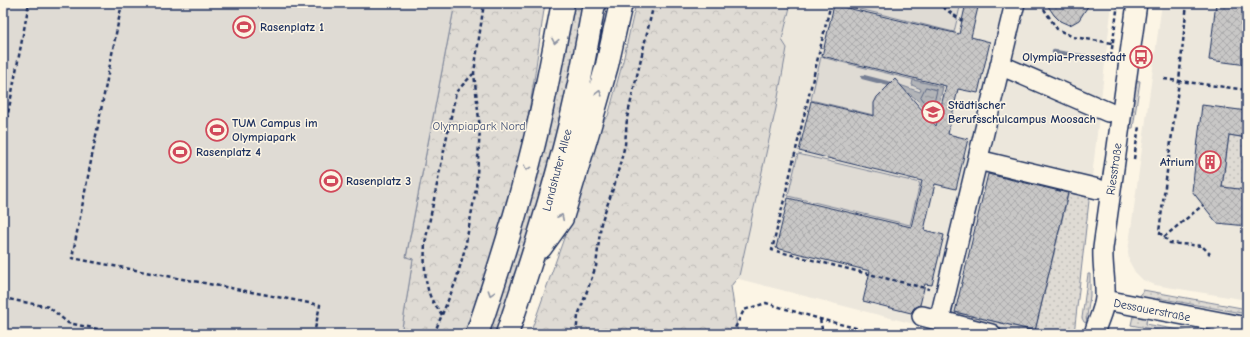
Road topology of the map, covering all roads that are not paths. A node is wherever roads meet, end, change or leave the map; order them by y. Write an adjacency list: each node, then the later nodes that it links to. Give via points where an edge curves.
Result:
1 (563, 3): 13 (highway, one-way to 13, via 539,122 494,284)
2 (594, 3): 10 (highway, Landshuter Allee, via 569,128)
3 (621, 3): 10 (highway, one-way to 3, via 562,218 607,65)
4 (1015, 3): 6 (street)
5 (1137, 3): 11 (street, Riesstraße, via 1103,248)
6 (1000, 65): 7 (street); 8 (street)
7 (1108, 112)
8 (978, 160): 9 (street); 15 (street, via 946,293 931,318)
9 (1098, 189)
10 (531, 261): 14 (highway, Landshuter Allee)
11 (1105, 300): 12 (street, Dessauerstraße); 16 (street, Riesstraße)
12 (1247, 327)
13 (477, 334)
14 (507, 334)
15 (991, 334)
16 (1094, 334)

